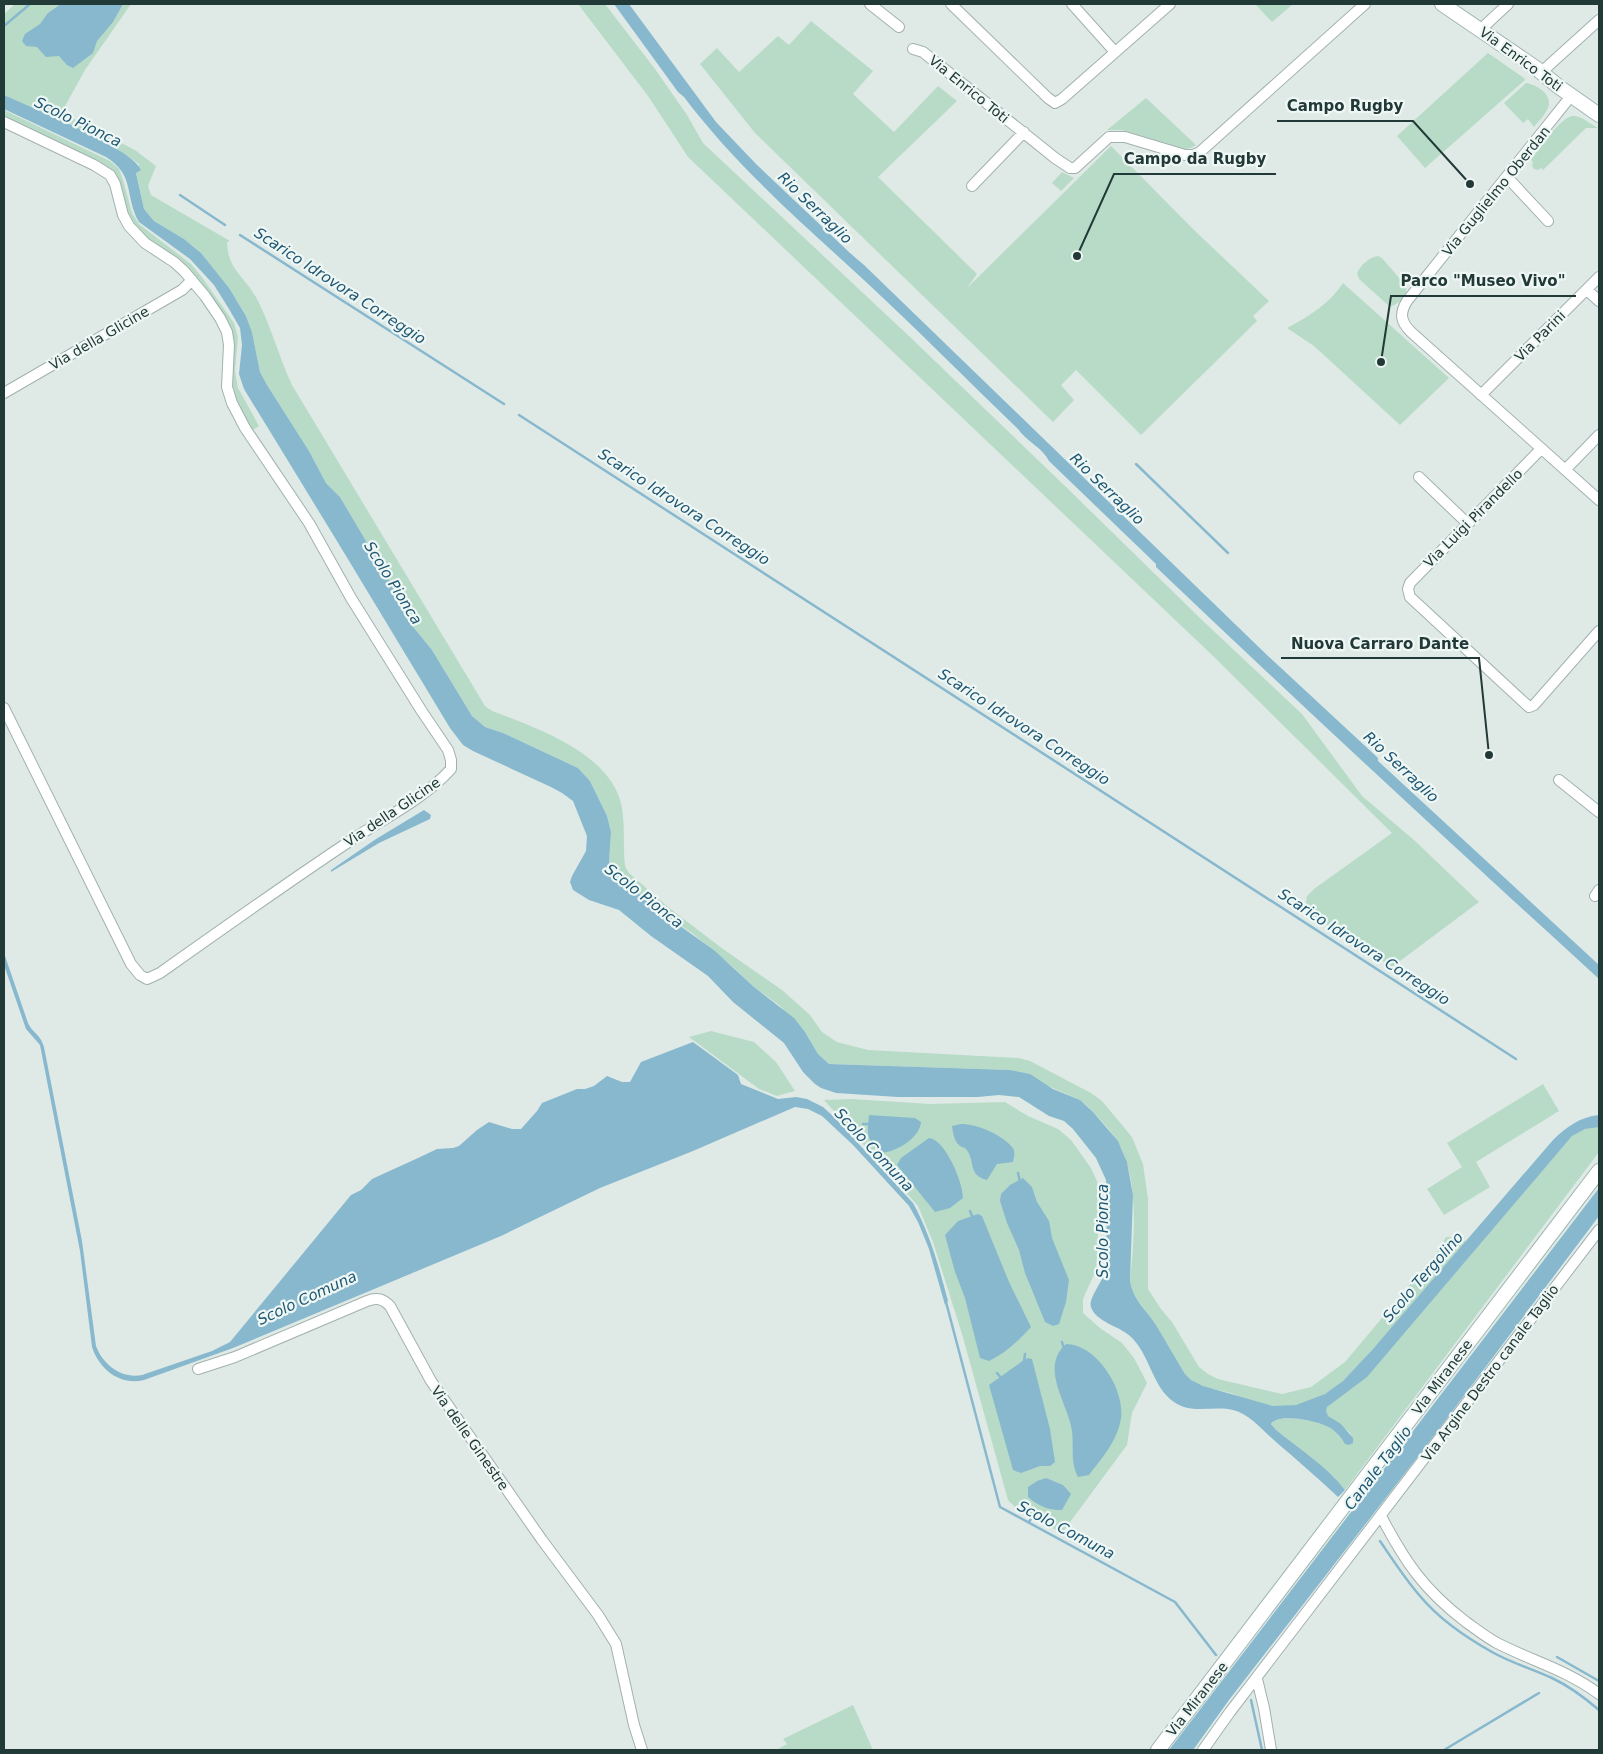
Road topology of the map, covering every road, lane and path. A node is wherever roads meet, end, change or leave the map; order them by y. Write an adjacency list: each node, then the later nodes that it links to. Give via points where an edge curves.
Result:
1 (870, 4): 9 (street)
2 (951, 4): 12 (street, via 1055,103)
3 (1072, 4): 12 (street)
4 (1170, 4): 12 (street)
5 (1365, 4): 17 (street, Via Enrico Toti, via 1193,155 1116,137 1104,140 1079,165 1070,168)
6 (1442, 4): 10 (main road, Via Enrico Toti)
7 (1508, 4): 10 (street)
8 (1599, 20): 13 (street)
9 (899, 27)
10 (1480, 30): 13 (main road, Via Enrico Toti)
11 (913, 49): 17 (street, Via Enrico Toti, via 923,52)
12 (1115, 52)
13 (1542, 73): 14 (main road, Via Enrico Toti)
14 (1571, 96): 15 (main road, Via Enrico Toti); 18 (street, Via Guglielmo Oberdan)
15 (1599, 115)
16 (4, 122): 22 (street, Via della Glicine, via 110,175 116,184 123,215 132,230)
17 (1024, 132): 19 (street, Via Enrico Toti)
18 (1508, 177): 20 (street); 26 (street, Via Guglielmo Oberdan, via 1407,301 1402,312 1405,326)
19 (972, 186)
20 (1548, 221)
21 (1599, 277): 23 (street, Via Parini)
22 (192, 280): 25 (street, Via della Glicine, via 182,290); 34 (street, Via della Glicine, via 227,332 229,396 245,428 309,523 351,598 448,750 451,768 416,799 147,979 131,964)
23 (1587, 290): 24 (street); 26 (street, Via Parini)
24 (1599, 301)
25 (4, 393)
26 (1481, 396): 28 (street)
27 (1599, 435): 29 (street)
28 (1541, 449): 29 (street); 32 (street, Via Luigi Pirandello)
29 (1565, 470): 31 (street)
30 (1419, 477): 32 (street)
31 (1599, 500)
32 (1468, 524): 33 (street, Via Luigi Pirandello, via 1410,583 1410,597 1529,707)
33 (1599, 631)
34 (4, 708)
35 (1559, 780): 36 (street)
36 (1599, 812)
37 (1599, 1170): 44 (main road, Via Miranese)
38 (1599, 1230): 40 (street, Via Argine Destro canale Taglio)
39 (198, 1369): 43 (street, Via delle Ginestre, via 367,1300 385,1301 424,1371 611,1635 621,1661)
40 (1381, 1516): 41 (street, Via Argine Destro canale Taglio); 42 (street, via 1424,1585 1458,1616 1496,1642 1556,1668)
41 (1257, 1678): 45 (street, Via Argine Destro canale Taglio); 46 (street)
42 (1599, 1694)
43 (642, 1750)
44 (1158, 1750)
45 (1203, 1750)
46 (1271, 1750)

